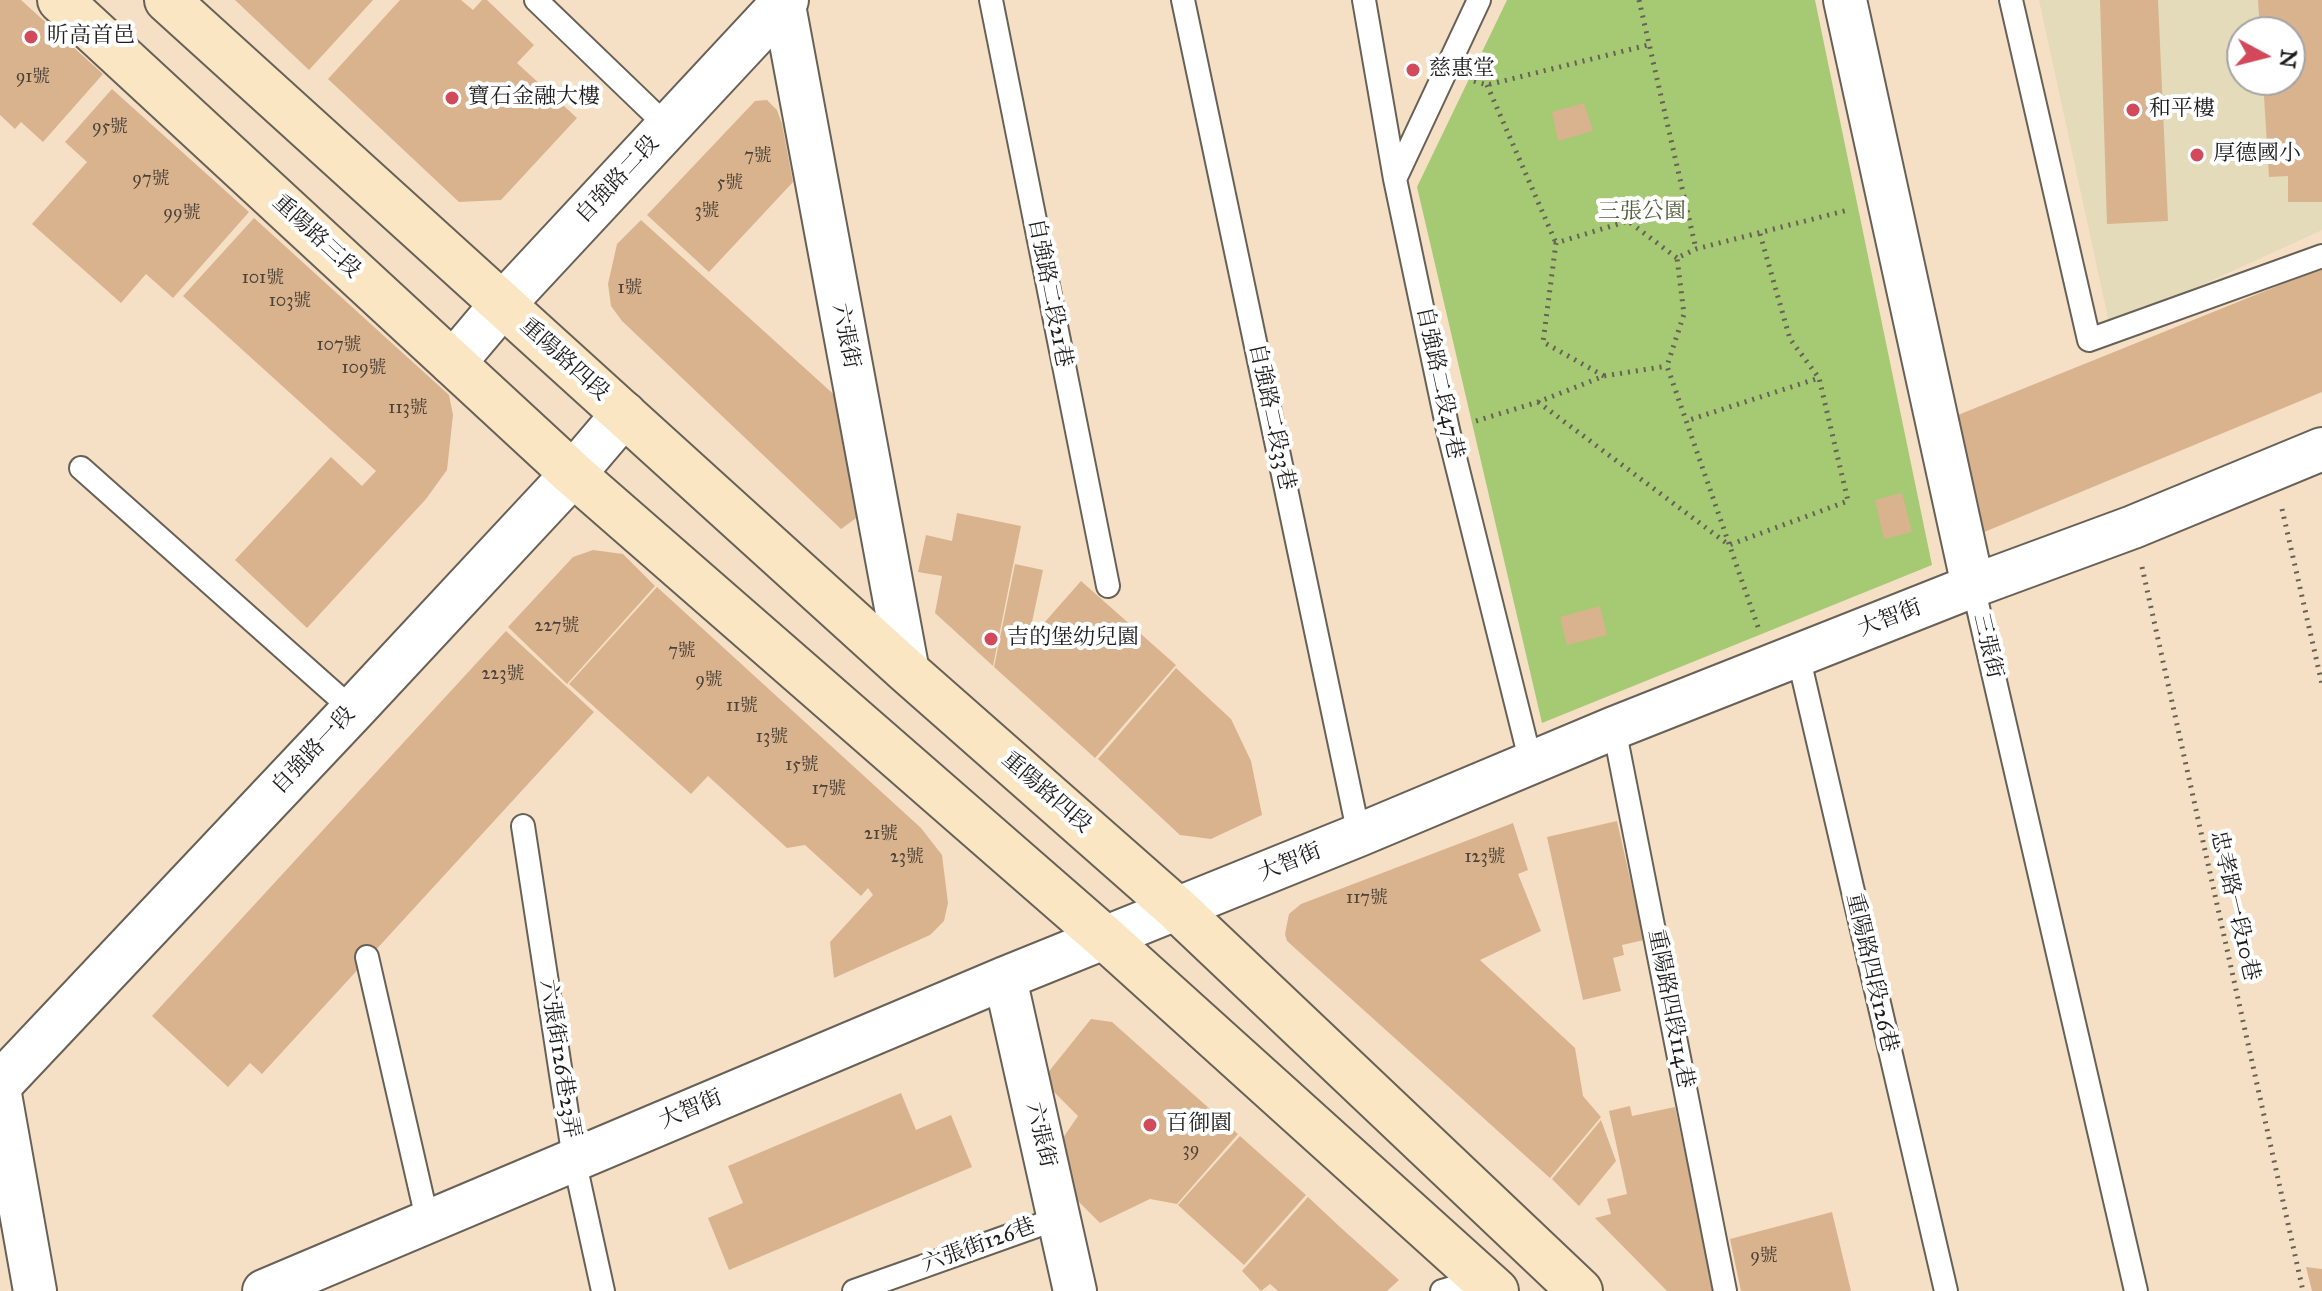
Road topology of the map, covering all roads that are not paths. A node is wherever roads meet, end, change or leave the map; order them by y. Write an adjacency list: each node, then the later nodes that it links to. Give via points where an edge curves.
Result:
1 (60, 0): 15 (main road, 重陽路三段)
2 (167, 0): 14 (main road)
3 (536, 0): 11 (lane)
4 (991, 0): 20 (lane, 自強路二段21巷)
5 (1183, 0): 28 (lane, 自強路二段33巷)
6 (1364, 0): 12 (lane, 自強路二段47巷)
7 (1479, 0): 12 (lane)
8 (1845, 0): 21 (street, 三張街)
9 (2011, 0): 13 (lane, via 2089,340)
10 (784, 1): 11 (street, 自強路二段); 23 (street, 六張街)
11 (668, 127): 14 (street, 自強路二段)
12 (1395, 179): 26 (lane, 自強路二段47巷, via 1448,430)
13 (2322, 256)
14 (502, 305): 15 (street, 自強路二段); 16 (main road, 重陽路四段)
15 (453, 363): 19 (main road, 重陽路三段)
16 (624, 414): 19 (street, 自強路一段); 23 (main road, 重陽路四段)
17 (2322, 449): 21 (street, 大智街)
18 (81, 468): 24 (lane)
19 (573, 474): 24 (street, 自強路一段); 30 (main road)
20 (1108, 586)
21 (1973, 586): 22 (street, 大智街); 47 (lane, 三張街)
22 (1785, 660): 25 (street, 大智街); 46 (lane, 重陽路四段126巷)
23 (908, 672): 29 (main road, 重陽路四段)
24 (353, 710): 33 (street, 自強路一段)
25 (1614, 728): 26 (street, 大智街); 45 (lane, 重陽路四段114巷)
26 (1531, 763): 28 (street, 大智街)
27 (523, 826): 35 (lane, 六張街126巷23弄)
28 (1359, 835): 29 (street, 大智街)
29 (1177, 909): 30 (street, 大智街); 44 (main road, 重陽路四段)
30 (1105, 938): 32 (street, 大智街); 38 (main road)
31 (367, 957): 37 (lane)
32 (1005, 978): 35 (street, 大智街); 36 (street, 六張街)
33 (0, 1084)
34 (0, 1094): 39 (street)
35 (574, 1159): 37 (street, 大智街); 41 (lane, 六張街126巷23弄)
36 (1059, 1218): 42 (lane, 六張街126巷); 43 (street, 六張街)
37 (428, 1223): 40 (street, 大智街)
38 (1474, 1287)
39 (35, 1291)
40 (264, 1291)
41 (603, 1291)
42 (854, 1291)
43 (1075, 1291)
44 (1580, 1291)
45 (1725, 1291)
46 (1946, 1291)
47 (2136, 1291)

